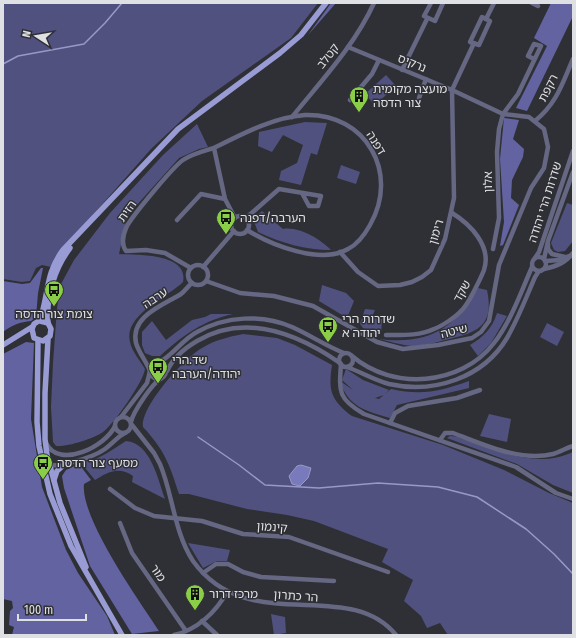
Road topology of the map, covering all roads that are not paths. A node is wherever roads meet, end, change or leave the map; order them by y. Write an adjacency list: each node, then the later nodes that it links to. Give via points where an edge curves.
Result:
1 (326, 3): 31 (main road, via 309,26 290,45 178,129)
2 (374, 3): 11 (street, קטלב)
3 (431, 3): 8 (street, via 424,16)
4 (443, 3): 8 (street, via 435,21)
5 (494, 3): 9 (street)
6 (532, 3): 7 (street)
7 (538, 6)
8 (428, 19): 15 (street)
9 (486, 19): 10 (street, via 490,21 479,45); 10 (street, via 482,17 470,42)
10 (474, 43): 17 (street)
11 (348, 47): 14 (street, נרקיס); 21 (street, קטלב)
12 (534, 59): 20 (street, via 518,94)
13 (573, 59): 22 (street, רקפת, via 549,110)
14 (379, 60): 15 (street, נרקיס); 18 (street, נרקיס, via 372,74)
15 (402, 70): 16 (street, נרקיס)
16 (426, 80): 17 (street, נרקיס); 19 (street)
17 (452, 90): 20 (street, נרקיס); 28 (street, רימון, via 455,179)
18 (350, 100)
19 (418, 106)
20 (503, 114): 22 (street, via 529,117); 36 (street, אלון, via 497,152 499,218)
21 (292, 117): 23 (street, דפנה); 37 (street, דפנה, via 316,116 342,121 354,128 362,137 377,162 381,176 379,206 366,233 348,250)
22 (536, 121): 47 (street, שיטה, via 544,129 548,147 544,168 531,188 499,265 489,321 481,332 472,338 403,349 377,342 313,306 274,296 240,293)
23 (214, 148): 27 (street); 44 (street, הזית, via 192,155 176,165 127,226 123,240 126,251 146,250 165,253)
24 (573, 152): 40 (street, שדרות הרי יהודה)
25 (573, 172): 35 (street, שדרות הרי יהודה)
26 (302, 193): 30 (street, via 279,189)
27 (225, 199): 29 (street); 32 (street, via 201,194)
28 (452, 214): 37 (street, רימון, via 445,239 431,270 412,282 378,286 358,272); 52 (street, שקד, via 472,228 482,248 486,262 474,290 462,311 435,329 412,335)
29 (235, 218): 30 (street); 34 (street, via 232,223)
30 (246, 218): 33 (street, via 249,223)
31 (92, 220): 49 (main road, via 54,263 47,282); 50 (main road, via 58,267 51,292)
32 (177, 220)
33 (248, 230): 34 (street, via 241,234); 37 (street, דפנה, via 264,241 301,252)
34 (234, 231): 42 (street)
35 (548, 241): 39 (street, via 548,249 552,254); 41 (street, שדרות הרי יהודה)
36 (493, 249)
37 (340, 252)
38 (573, 252): 39 (street); 45 (street, via 557,266)
39 (566, 257): 41 (street, via 554,261)
40 (535, 258): 41 (street, שדרות הרי יהודה); 43 (street, שדרות הרי יהודה)
41 (545, 260): 45 (street, שדרות הרי יהודה)
42 (204, 267): 44 (street); 47 (street, via 207,272)
43 (532, 267): 46 (street); 58 (street, שדרות הרי יהודה, via 504,328 479,358 459,371 435,378 402,378 379,372)
44 (191, 268): 48 (street, via 188,274)
45 (544, 269): 46 (street)
46 (539, 271): 61 (street, via 501,347 484,365 462,378 436,386 411,387 383,382)
47 (206, 280): 48 (street, via 201,284)
48 (192, 283): 59 (street, ערבה, via 140,322 136,341)
49 (40, 321): 50 (main road); 51 (main road)
50 (48, 323): 54 (main road, via 51,330)
51 (32, 327): 53 (main road); 56 (main road)
52 (386, 335)
53 (33, 336): 55 (main road); 56 (main road, via 26,335)
54 (48, 339): 55 (main road); 72 (main road)
55 (38, 340): 75 (main road, via 37,422)
56 (3, 345)
57 (344, 353): 58 (street); 60 (street, via 288,326 261,319 246,319 228,321 203,329); 61 (street, via 340,357)
58 (352, 356): 61 (street, via 352,363)
59 (144, 358): 60 (street); 62 (street, ערבה)
60 (157, 362): 62 (street); 63 (street, via 164,364)
61 (344, 365): 63 (street, via 285,333 260,327 247,327 221,331 200,339 180,354); 67 (street, via 340,376 340,391 349,404 364,414)
62 (150, 371): 64 (street, via 154,378); 66 (street, via 147,383)
63 (167, 371): 64 (street)
64 (162, 378): 68 (street, via 156,382 133,416)
65 (480, 390): 67 (street, via 457,398 404,407 395,413)
66 (121, 417): 68 (street, via 127,417); 69 (street, via 116,420)
67 (390, 423): 73 (street)
68 (132, 424): 70 (street); 71 (street, הר כתרון)
69 (115, 426): 70 (street, via 119,432); 72 (street, via 100,443 70,454 63,455 53,451)
70 (126, 433): 71 (street, הר כתרון); 76 (street, via 98,453)
71 (141, 437): 81 (street, הר כתרון, via 160,464 170,490)
72 (45, 439): 77 (main road)
73 (440, 440): 74 (street, via 445,433 453,433 504,451 534,455 553,454); 80 (street, via 516,467 556,494)
74 (573, 446)
75 (41, 462): 77 (street); 89 (main road, via 52,502 65,534)
76 (66, 463): 77 (street); 78 (main road, via 57,471)
77 (49, 466): 78 (main road)
78 (54, 486): 89 (main road, via 85,564 114,612)
79 (110, 489): 81 (street, קינמון, via 144,513)
80 (573, 499)
81 (176, 519): 83 (street, קינמון, via 202,521 244,534 289,537); 84 (street, הר כתרון, via 185,546)
82 (120, 523): 88 (street, מור, via 132,552)
83 (388, 572)
84 (203, 573): 85 (street, via 216,564 228,564 261,577); 86 (street, הר כתרון)
85 (334, 581)
86 (227, 592): 87 (street, via 221,604); 92 (street, הר כתרון, via 269,604 355,609 376,617)
87 (202, 621): 88 (street); 91 (street)
88 (186, 631): 90 (street)
89 (123, 635)
90 (174, 635)
91 (217, 635)
92 (396, 635)

